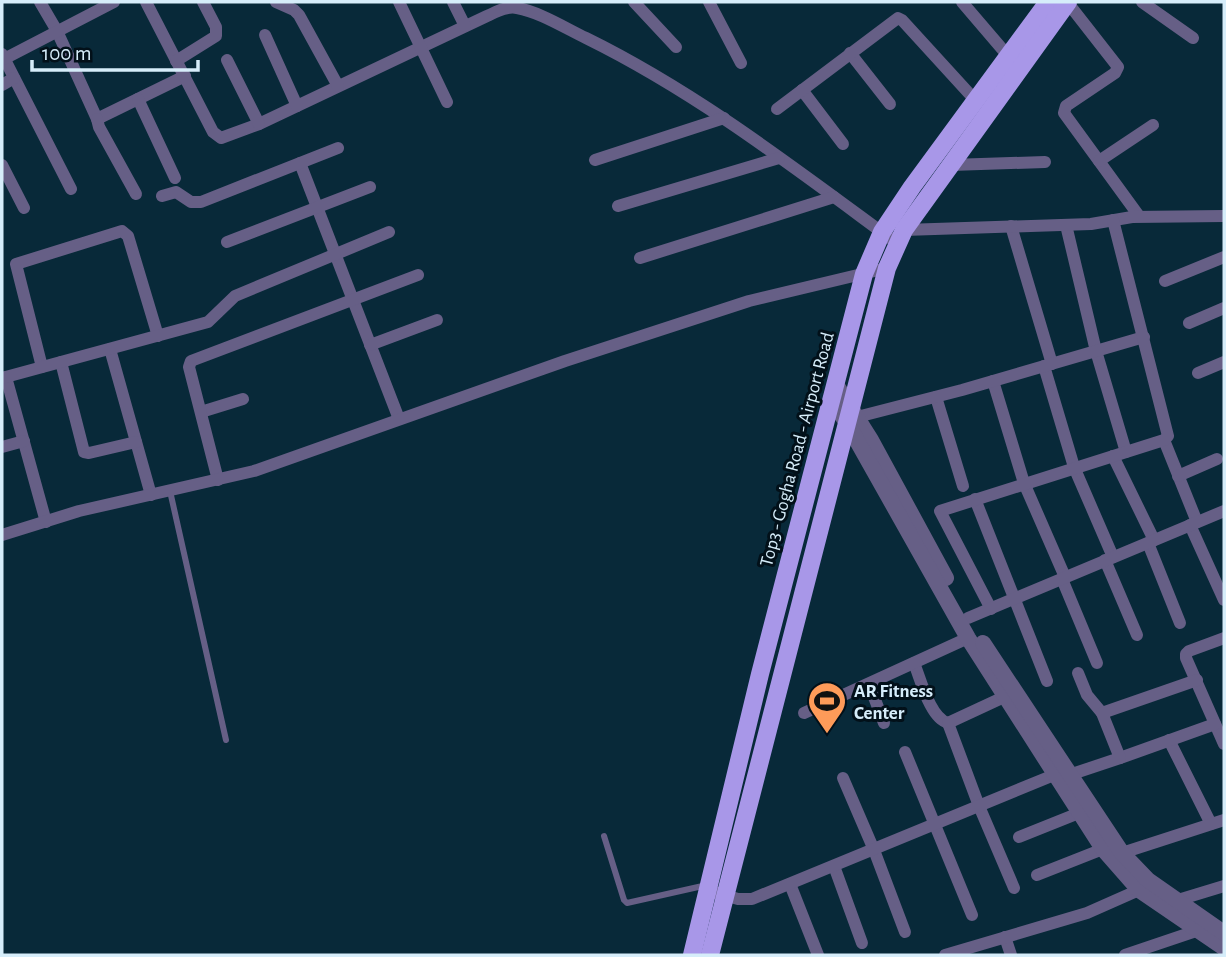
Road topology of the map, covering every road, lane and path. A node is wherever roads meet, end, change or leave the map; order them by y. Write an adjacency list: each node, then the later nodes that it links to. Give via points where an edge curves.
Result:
1 (40, 2): 17 (street)
2 (114, 2): 15 (street)
3 (146, 2): 26 (street)
4 (203, 2): 26 (street, via 216,36)
5 (276, 2): 31 (street, via 299,15)
6 (399, 2): 20 (street)
7 (453, 2): 16 (street)
8 (634, 2): 21 (street)
9 (709, 2): 27 (street)
10 (962, 2): 24 (street)
11 (1048, 2): 24 (main road, Top3 - Gogha Road - Airport Road)
12 (1068, 2): 48 (street, via 1118,67 1063,110); 51 (main road)
13 (1142, 2): 19 (street)
14 (501, 5): 16 (street); 39 (street, via 536,15 625,58)
15 (94, 6): 17 (street)
16 (465, 26): 20 (street)
17 (57, 31): 23 (street); 40 (street)
18 (265, 35): 37 (street)
19 (1193, 38)
20 (421, 47): 31 (street); 35 (street)
21 (676, 47)
22 (850, 53): 32 (street); 34 (street, via 898,18); 36 (street)
23 (3, 56): 29 (street)
24 (1009, 57): 34 (main road, Top3 - Gogha Road - Airport Road)
25 (227, 60): 41 (street)
26 (177, 61): 28 (street)
27 (741, 63)
28 (185, 76): 33 (street); 41 (street, via 217,136 227,138)
29 (14, 78): 30 (street); 54 (street)
30 (2, 85)
31 (338, 86): 37 (street)
32 (802, 90): 38 (street); 43 (street)
33 (138, 99): 40 (street); 52 (street)
34 (976, 101): 67 (main road, Top3 - Gogha Road - Airport Road)
35 (447, 102)
36 (890, 104)
37 (297, 106): 41 (street)
38 (778, 109)
39 (724, 118): 45 (street); 46 (street)
40 (97, 119): 55 (street)
41 (259, 124)
42 (1153, 125): 48 (street)
43 (843, 144)
44 (338, 148): 49 (street)
45 (779, 158): 57 (street); 58 (street)
46 (596, 160)
47 (1045, 162): 51 (street)
48 (1099, 162): 61 (street)
49 (300, 163): 56 (street, via 201,202 191,202 176,192); 59 (street)
50 (2, 164): 60 (street)
51 (950, 165): 68 (main road)
52 (175, 178)
53 (370, 187): 59 (street)
54 (71, 188)
55 (136, 194)
56 (162, 196)
57 (834, 197): 67 (street); 72 (street)
58 (618, 206)
59 (317, 207): 69 (street); 70 (street)
60 (24, 208)
61 (1139, 216): 62 (street); 63 (street)
62 (1224, 216)
63 (1113, 220): 64 (street); 82 (street)
64 (1066, 225): 65 (street); 85 (street)
65 (1011, 226): 68 (street); 88 (street)
66 (389, 232): 70 (street)
67 (882, 232): 68 (street); 74 (main road, Top3 - Gogha Road - Airport Road)
68 (901, 237): 73 (main road)
69 (227, 242)
70 (335, 254): 77 (street); 81 (street, via 235,296 208,322)
71 (1224, 257): 76 (street)
72 (640, 258)
73 (887, 268): 74 (street); 97 (main road)
74 (864, 274): 93 (main road, Top3 - Gogha Road - Airport Road); 98 (street, via 749,301)
75 (418, 275): 77 (street)
76 (1165, 281)
77 (353, 300): 83 (street); 96 (street, via 191,361)
78 (1224, 308): 80 (street)
79 (437, 320): 83 (street)
80 (1189, 323)
81 (158, 336): 84 (street); 89 (street, via 128,236 122,231 16,264)
82 (1144, 337): 85 (street); 99 (street, via 1168,430)
83 (370, 345): 98 (street)
84 (110, 349): 86 (street); 101 (street)
85 (1096, 351): 88 (street); 103 (street)
86 (61, 362): 89 (street); 101 (street, via 85,452)
87 (1224, 362): 90 (street)
88 (1048, 365): 92 (street); 105 (street)
89 (42, 367): 91 (street)
90 (1198, 373)
91 (4, 377): 100 (street)
92 (993, 381): 94 (street); 108 (street)
93 (833, 391): 97 (street); 162 (main road, Top3 - Gogha Road - Airport Road)
94 (936, 397): 97 (street); 109 (street)
95 (243, 399): 96 (street)
96 (201, 412): 107 (street)
97 (852, 416): 123 (street); 126 (street); 162 (main road)
98 (399, 419): 107 (street)
99 (1164, 440): 103 (street); 106 (street)
100 (24, 441): 102 (street); 114 (street)
101 (136, 442): 111 (street)
102 (2, 447)
103 (1119, 454): 105 (street); 117 (street)
104 (1217, 458): 106 (street)
105 (1074, 467): 108 (street); 118 (street)
106 (1178, 476): 115 (street)
107 (218, 480): 110 (street)
108 (1024, 483): 112 (street); 119 (street)
109 (963, 486)
110 (170, 491): 111 (street); 140 (lane)
111 (151, 495): 114 (street)
112 (975, 499): 120 (street); 122 (street, via 940,511)
113 (1224, 512): 115 (street)
114 (46, 522): 116 (street)
115 (1194, 524): 117 (street); 121 (street)
116 (2, 535)
117 (1151, 541): 118 (street); 124 (street)
118 (1109, 559): 119 (street); 125 (street)
119 (1063, 578): 120 (street); 129 (street)
120 (1014, 600): 122 (street); 132 (street)
121 (1224, 600)
122 (991, 609): 123 (street)
123 (968, 618): 145 (street)
124 (1180, 623)
125 (1137, 635)
126 (968, 638): 128 (street); 134 (street)
127 (1224, 638): 131 (street, via 1186,654)
128 (914, 663): 133 (street); 138 (street, via 934,712)
129 (1097, 663)
130 (1078, 673): 136 (street, via 1087,695)
131 (1197, 680): 136 (street); 139 (street)
132 (1047, 681)
133 (869, 684): 135 (street); 137 (street)
134 (1004, 697): 138 (street); 145 (street)
135 (804, 713)
136 (1102, 713): 144 (street)
137 (884, 723)
138 (948, 723): 147 (street)
139 (1215, 724): 141 (street); 142 (street)
140 (226, 740)
141 (1169, 740): 144 (street); 150 (street)
142 (1224, 744)
143 (905, 752): 151 (street)
144 (1120, 758): 145 (street)
145 (1062, 775): 147 (street); 148 (street); 156 (street)
146 (842, 778): 155 (street)
147 (979, 806): 151 (street); 161 (street)
148 (1079, 813): 153 (street); 154 (street)
149 (1224, 820): 150 (street)
150 (1211, 824): 156 (street)
151 (935, 825): 155 (street); 165 (street)
152 (604, 836): 162 (lane, via 627,903)
153 (1019, 837)
154 (1103, 849): 158 (street); 163 (street)
155 (874, 850): 157 (street); 167 (street)
156 (1122, 853): 164 (street, via 1144,877)
157 (834, 866): 159 (street); 170 (street)
158 (1037, 875)
159 (790, 884): 162 (street, via 744,900); 174 (street)
160 (1224, 886): 164 (street)
161 (1014, 888)
162 (713, 890): 172 (main road, Top3 - Gogha Road - Airport Road); 173 (main road)
163 (1139, 890): 166 (street); 169 (street, via 1087,913)
164 (1178, 900): 168 (street)
165 (972, 915)
166 (1196, 931): 171 (street); 177 (street)
167 (905, 932)
168 (1224, 933)
169 (1005, 937): 175 (street); 176 (street)
170 (862, 943)
171 (1224, 948)
172 (692, 955)
173 (710, 955)
174 (818, 955)
175 (945, 955)
176 (1011, 955)
177 (1125, 955)

